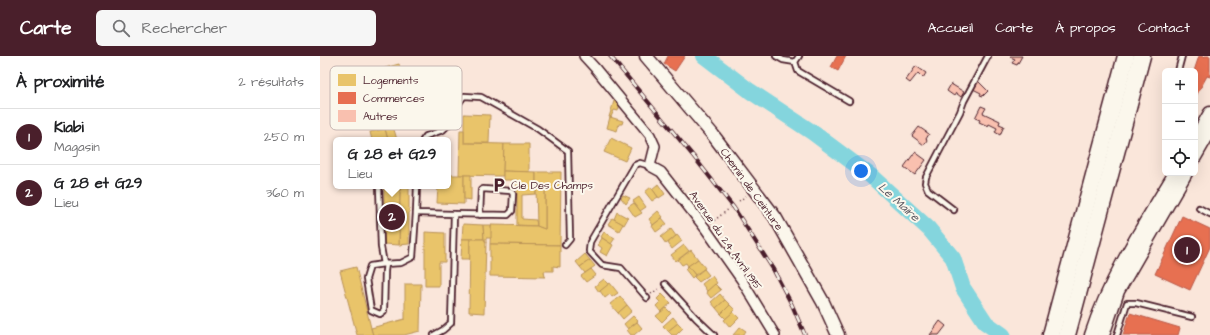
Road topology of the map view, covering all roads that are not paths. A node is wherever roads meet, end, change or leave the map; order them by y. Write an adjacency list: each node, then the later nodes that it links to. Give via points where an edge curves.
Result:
1 (584, 56): 20 (street, via 650,135 654,146)
2 (646, 56): 40 (main road, Chemin de Ceinture, via 713,135 775,217 823,302)
3 (776, 56): 10 (lane)
4 (799, 56): 10 (lane)
5 (988, 56): 26 (lane, via 926,177 928,190)
6 (1117, 56): 32 (highway)
7 (1126, 56): 32 (highway)
8 (1142, 56): 42 (highway)
9 (1182, 56): 11 (lane)
10 (795, 62): 13 (lane, via 798,71)
11 (1179, 68)
12 (462, 99): 31 (lane, via 464,96 480,98 538,129 568,151 570,239)
13 (849, 101)
14 (1210, 113): 17 (main road)
15 (443, 130): 18 (lane)
16 (1210, 131): 19 (main road)
17 (1198, 134)
18 (425, 137)
19 (1198, 152)
20 (650, 166): 35 (lane, via 640,163 635,165 590,242 589,250 602,265 621,268); 39 (street, Avenue du 24 Avril 1915, via 661,172 705,228 741,279)
21 (1173, 176): 43 (main road, via 1121,264)
22 (1184, 176): 44 (main road, via 1118,292)
23 (379, 189): 33 (lane, via 381,247)
24 (417, 189): 27 (lane)
25 (1199, 208): 29 (lane)
26 (954, 210)
27 (416, 213): 28 (lane); 33 (lane, via 413,257 401,263)
28 (454, 214): 30 (lane); 37 (lane, via 451,323)
29 (1210, 214)
30 (480, 215): 30 (lane, via 510,214 513,200 511,191 481,190)
31 (565, 245)
32 (1073, 250): 41 (highway)
33 (385, 264): 33 (lane, via 370,266 366,279 371,310 380,314 384,311)
34 (665, 284): 38 (lane)
35 (647, 298)
36 (1192, 317): 45 (lane, via 1127,303)
37 (434, 335)
38 (714, 335)
39 (775, 335)
40 (838, 335)
41 (1051, 335)
42 (1067, 335)
43 (1091, 335)
44 (1103, 335)
45 (1118, 335)

